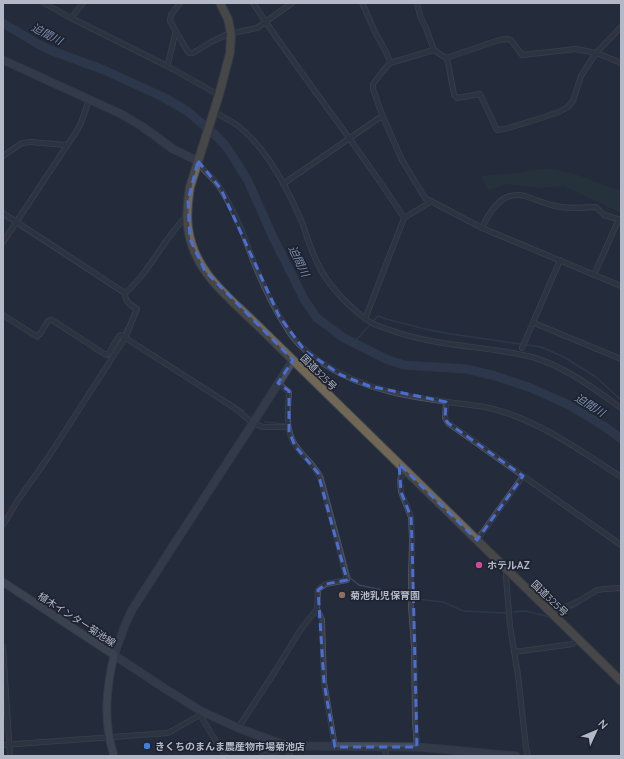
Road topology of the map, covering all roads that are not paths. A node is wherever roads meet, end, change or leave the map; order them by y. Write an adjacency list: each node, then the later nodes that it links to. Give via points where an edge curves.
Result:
1 (44, 3): 9 (street)
2 (83, 3): 9 (street)
3 (180, 3): 12 (street, via 170,18)
4 (220, 3): 13 (highway, 国道325号)
5 (253, 3): 10 (street)
6 (292, 3): 10 (street)
7 (362, 3): 18 (street)
8 (417, 3): 14 (street)
9 (71, 18): 20 (street)
10 (266, 22): 13 (street, via 257,28); 25 (street)
11 (621, 27): 15 (street)
12 (177, 33): 13 (street, via 190,53); 20 (street)
13 (231, 34): 21 (highway, 国道325号, via 230,53)
14 (434, 50): 16 (street); 18 (street)
15 (596, 53): 16 (street, via 576,49 522,55 507,38); 16 (street, via 581,76 573,101 568,107 560,112 497,130 480,94 457,98 454,95); 19 (street)
16 (446, 58)
17 (3, 60): 22 (street)
18 (390, 63): 24 (street, via 373,84)
19 (621, 64)
20 (167, 66): 21 (street)
21 (219, 95): 23 (highway, 国道325号)
22 (89, 100): 26 (street, via 81,123); 28 (street, via 131,120 172,149)
23 (213, 113): 28 (highway, 国道325号); 29 (street, via 238,126 257,145)
24 (383, 117): 25 (street); 30 (street, via 402,160 425,198)
25 (349, 138): 29 (street); 33 (street)
26 (66, 145): 27 (street, via 22,143); 35 (street)
27 (3, 156)
28 (198, 161): 32 (highway, 国道325号, via 190,187); 50 (street, via 218,185 230,206 279,316 300,346 342,375 369,386)
29 (283, 184): 43 (street, via 306,231 321,271 351,307)
30 (432, 201): 33 (street); 36 (street)
31 (3, 213): 35 (street)
32 (187, 216): 41 (street, via 132,288); 48 (highway, 国道325号, via 192,247 210,279)
33 (404, 218): 43 (street)
34 (620, 220): 36 (street, via 604,215 596,207 555,206 519,195 498,202); 39 (street)
35 (16, 222): 37 (street); 41 (street)
36 (482, 228): 38 (street)
37 (3, 242)
38 (560, 260): 39 (street); 44 (street)
39 (594, 275): 40 (street)
40 (621, 286)
41 (125, 293): 45 (street, via 126,301 137,309)
42 (3, 315): 45 (street, via 36,336 48,321 52,320 106,355 119,336)
43 (365, 319): 51 (street, via 378,326 411,336 533,358 565,370)
44 (534, 323): 46 (street); 47 (street)
45 (125, 338): 52 (street, via 233,407); 57 (street)
46 (522, 348)
47 (621, 359)
48 (293, 360): 49 (street); 54 (highway, 国道325号)
49 (278, 383): 52 (street); 53 (street, via 289,392)
50 (446, 402): 55 (street, via 445,418 448,423); 56 (street, via 496,410 524,420 561,438)
51 (621, 408)
52 (253, 423): 53 (street, via 266,427); 68 (street, via 132,610)
53 (288, 427): 63 (street, via 296,446 318,473 347,580 335,581 320,588)
54 (404, 469): 58 (highway, 国道325号); 78 (street, via 400,480 401,492 411,517 412,540 411,606)
55 (523, 476): 58 (street); 59 (street)
56 (621, 478)
57 (3, 525)
58 (477, 540): 60 (highway, 国道325号)
59 (621, 545)
60 (506, 569): 64 (highway, 国道325号); 67 (street)
61 (4, 584): 68 (main road, 植木インター菊池線)
62 (621, 588): 64 (street, via 597,590)
63 (317, 609): 71 (street, via 301,629); 76 (street, via 322,620 324,682)
64 (552, 613): 65 (highway, 国道325号)
65 (578, 639): 67 (street, via 573,644); 69 (highway, 国道325号)
66 (3, 647): 73 (street)
67 (514, 652): 86 (street)
68 (114, 655): 70 (street); 72 (main road, 植木インター菊池線, via 108,685)
69 (621, 681)
70 (201, 713): 71 (street); 72 (street, via 168,733); 81 (street)
71 (238, 728): 75 (street)
72 (109, 737): 73 (street); 80 (main road, 植木インター菊池線)
73 (10, 744): 74 (street); 79 (street)
74 (3, 745)
75 (289, 747): 76 (street); 82 (street); 83 (street)
76 (335, 747): 77 (street)
77 (385, 747): 78 (street); 84 (street)
78 (416, 747): 85 (street)
79 (10, 756)
80 (114, 756)
81 (225, 756)
82 (262, 756)
83 (290, 756)
84 (386, 756)
85 (516, 756)
86 (528, 756)

